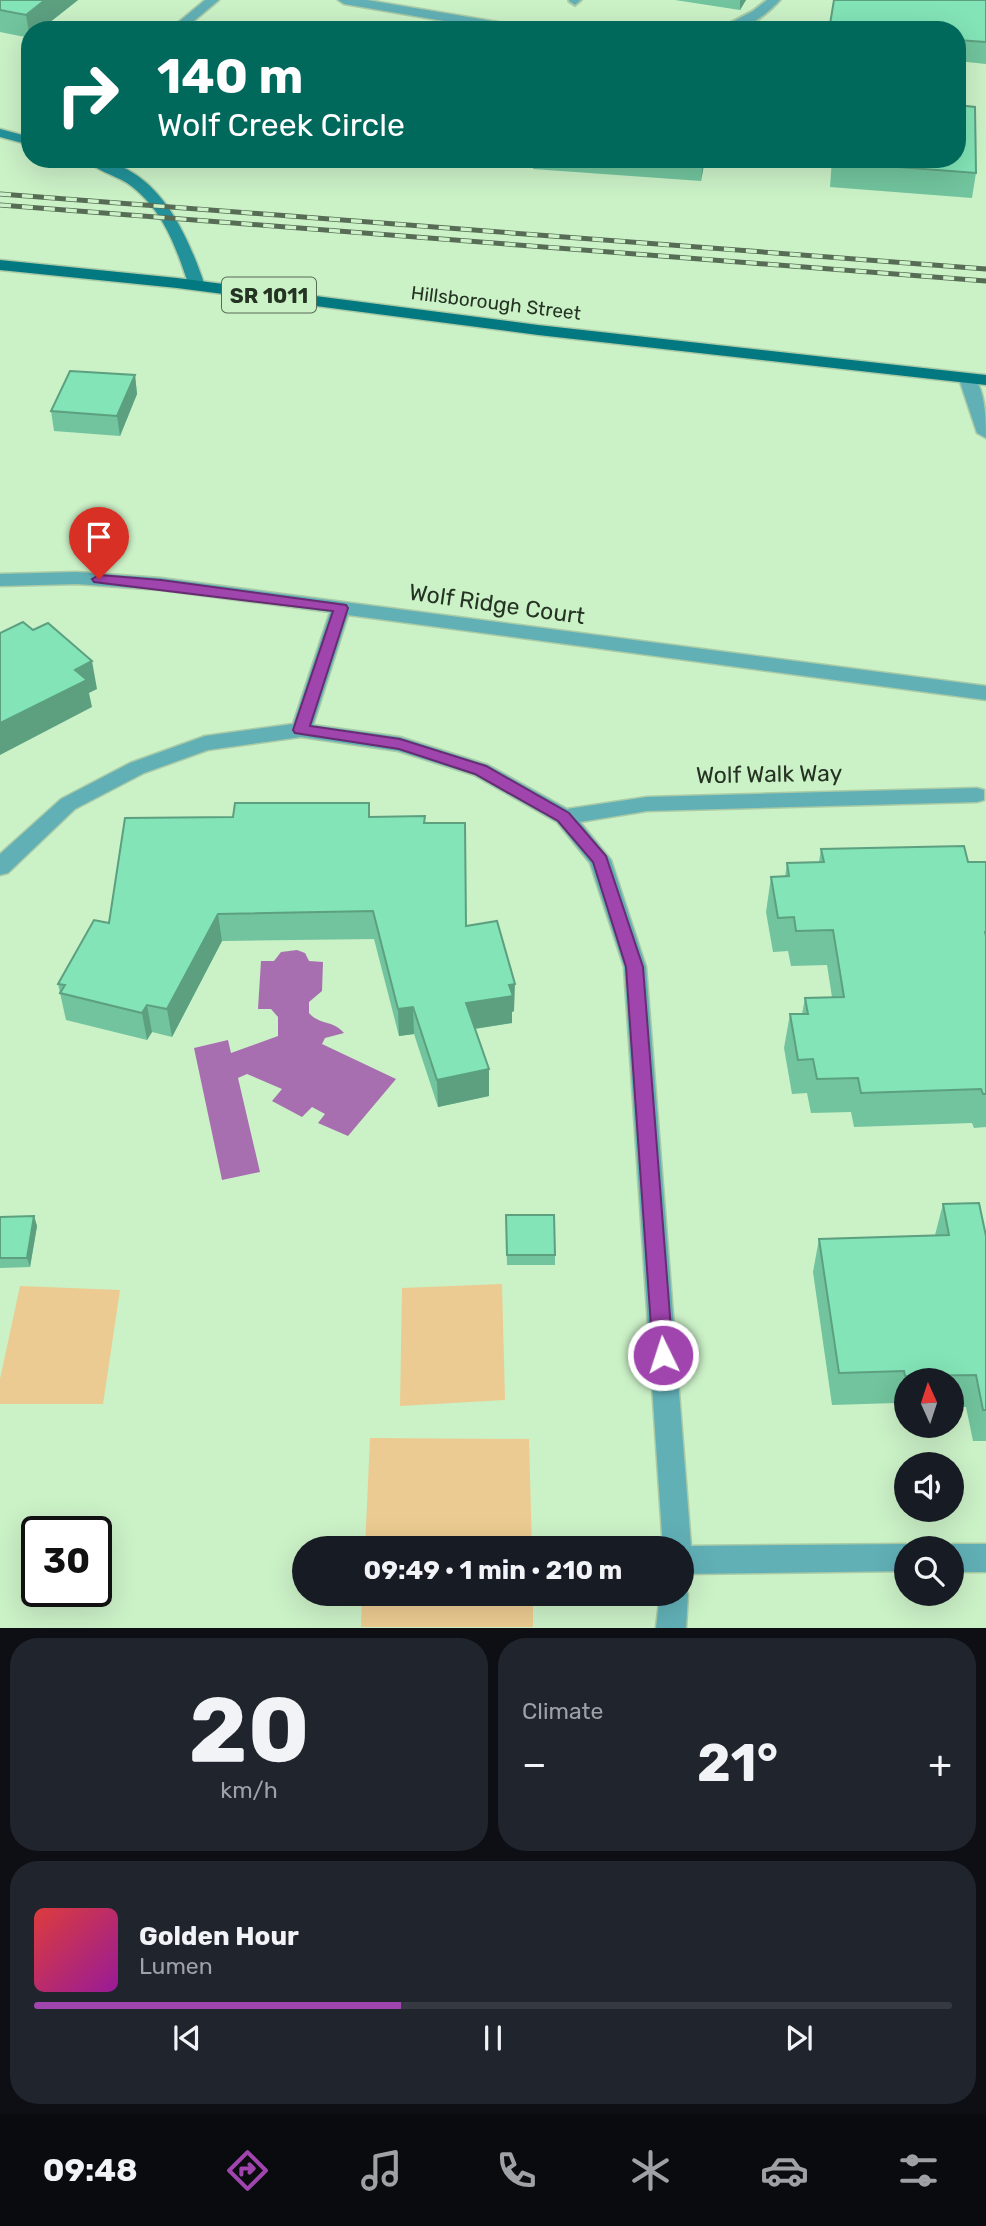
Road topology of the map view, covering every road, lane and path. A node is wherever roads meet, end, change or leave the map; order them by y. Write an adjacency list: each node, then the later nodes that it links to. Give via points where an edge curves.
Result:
1 (213, 0): 4 (street)
2 (344, 0): 5 (street)
3 (774, 0): 6 (lane)
4 (186, 21)
5 (469, 21)
6 (744, 21)
7 (0, 133): 8 (street)
8 (21, 139)
9 (109, 168): 11 (street, via 138,182 162,206 186,251)
10 (0, 266): 11 (main road, Hillsborough Street / SR 1011)
11 (197, 286): 12 (main road, Hillsborough Street / SR 1011)
12 (967, 379): 13 (main road, Hillsborough Street / SR 1011); 14 (street)
13 (986, 380)
14 (986, 433)
15 (0, 580): 16 (street, Wolf Ridge Court, via 122,580)
16 (341, 608): 17 (street, Wolf Ridge Court); 18 (street)
17 (986, 693)
18 (301, 730): 20 (street, via 400,744 481,770); 21 (street, via 205,743 137,768 68,804)
19 (977, 795): 20 (street, Wolf Walk Way, via 647,804)
20 (564, 817): 22 (street, via 600,860 635,967)
21 (0, 867)
22 (676, 1536)
23 (894, 1558): 26 (street)
24 (964, 1558): 25 (street)
25 (986, 1558)
26 (694, 1560)
27 (673, 1606): 28 (street)
28 (671, 1628)

